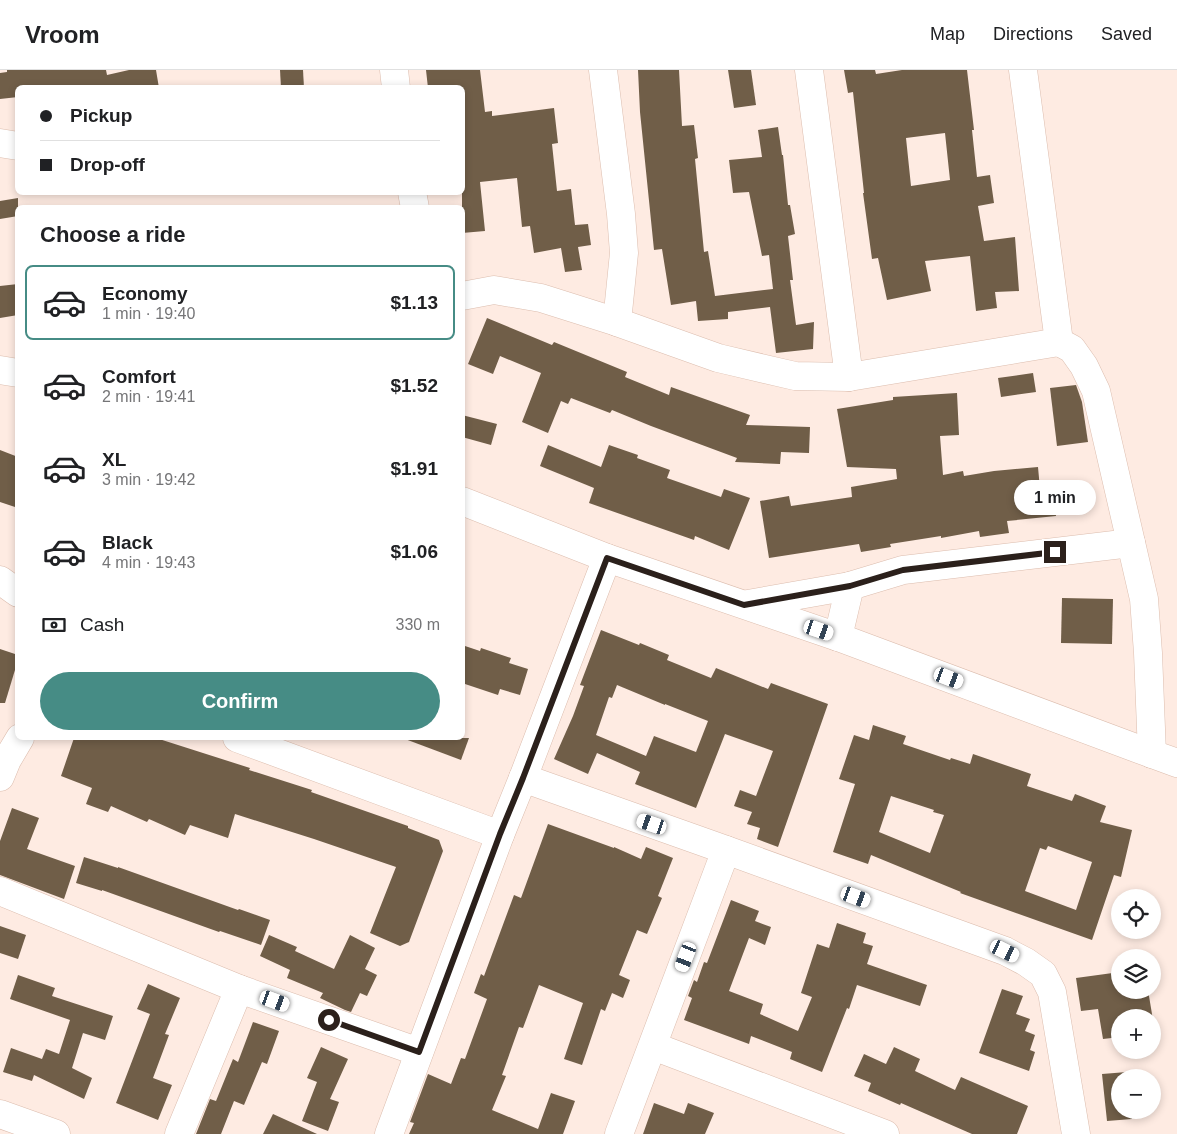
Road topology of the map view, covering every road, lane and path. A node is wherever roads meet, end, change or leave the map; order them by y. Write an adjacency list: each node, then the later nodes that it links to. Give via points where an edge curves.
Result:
1 (394, 70): 5 (street)
2 (602, 70): 9 (street, via 624,253)
3 (809, 70): 13 (street)
4 (1023, 70): 10 (street)
5 (396, 85)
6 (0, 143): 7 (street)
7 (15, 146)
8 (465, 295): 9 (street, via 494,290 541,298)
9 (618, 322): 13 (street, via 718,358 795,376)
10 (1059, 342): 13 (street); 15 (street, via 1072,349 1096,391)
11 (0, 370): 12 (street)
12 (15, 372)
13 (849, 377)
14 (465, 502): 16 (street)
15 (1131, 544): 18 (street, via 903,570); 25 (street, via 1144,599 1148,653)
16 (607, 558): 20 (street); 27 (street)
17 (0, 580): 19 (street)
18 (850, 586): 20 (street); 21 (street)
19 (15, 591)
20 (744, 605): 21 (street)
21 (838, 637): 25 (street)
22 (19, 740): 26 (street)
23 (249, 740): 24 (street)
24 (278, 745): 28 (street)
25 (1165, 759)
26 (0, 777)
27 (523, 778): 28 (street); 29 (street)
28 (500, 834): 33 (street)
29 (726, 850): 32 (street); 40 (street, via 1005,951 1043,974 1052,992)
30 (0, 891): 31 (street)
31 (239, 988): 33 (street); 36 (street)
32 (653, 1046): 38 (street); 39 (street)
33 (419, 1052): 37 (street)
34 (0, 1114): 35 (street)
35 (56, 1134)
36 (179, 1134)
37 (389, 1134)
38 (619, 1134)
39 (885, 1134)
40 (1076, 1134)

